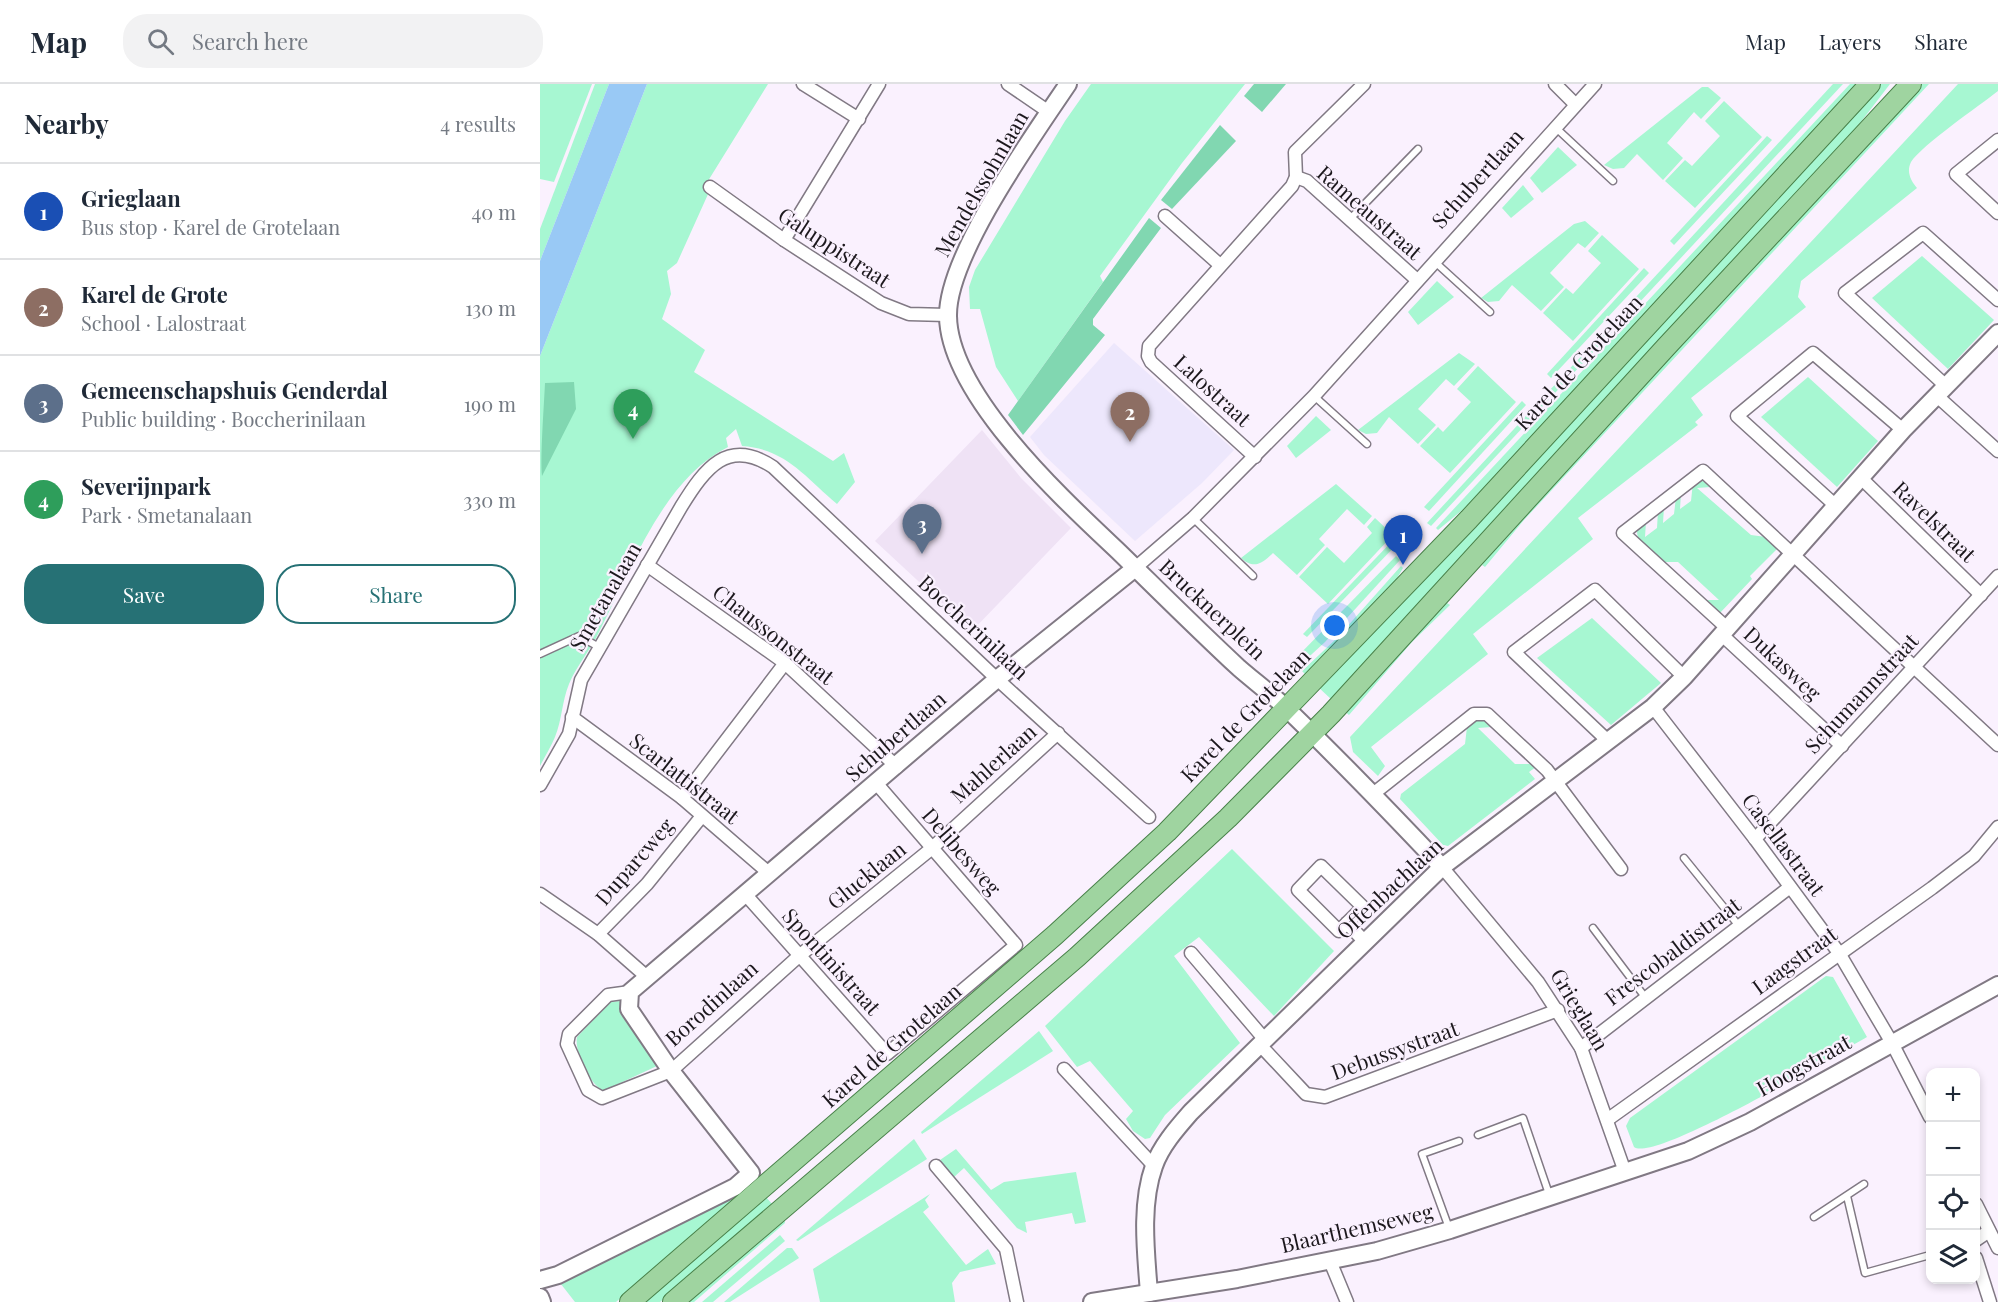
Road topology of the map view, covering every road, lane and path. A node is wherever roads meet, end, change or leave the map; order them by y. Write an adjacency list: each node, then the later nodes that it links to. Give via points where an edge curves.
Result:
1 (803, 84): 12 (street)
2 (879, 84): 12 (street)
3 (1008, 84): 11 (street)
4 (1068, 84): 11 (street, Mendelssohnlaan)
5 (1364, 84): 16 (street, via 1295,152)
6 (1555, 84): 10 (street)
7 (1595, 84): 10 (street, Schubertlaan)
8 (1870, 84): 54 (main road, Karel de Grotelaan, via 1469,519)
9 (1911, 84): 57 (main road)
10 (1575, 104): 13 (street, Schubertlaan)
11 (1049, 112): 28 (street, Mendelssohnlaan, via 969,243 953,281)
12 (859, 119): 22 (street)
13 (1555, 127): 17 (lane, Schubertlaan); 23 (street, Schubertlaan)
14 (1998, 140): 19 (street, via 1956,174)
15 (1418, 149): 21 (lane)
16 (1296, 177): 21 (street, Rameaustraat, via 1307,181); 24 (street)
17 (1613, 181)
18 (710, 187): 22 (street, Galuppistraat)
19 (1998, 213)
20 (1165, 216): 24 (street)
21 (1348, 220): 25 (street, Rameaustraat)
22 (784, 240): 28 (street, Galuppistraat, via 881,303 909,314)
23 (1434, 262): 25 (street, Schubertlaan); 27 (lane, Schubertlaan)
24 (1220, 265): 36 (street, Lalostraat, via 1152,340 1148,350 1151,362)
25 (1417, 280): 31 (street, Schubertlaan)
26 (1998, 300): 30 (street, via 1923,233 1845,293)
27 (1490, 312)
28 (947, 315): 42 (street, Mendelssohnlaan, via 955,348 985,407 1040,475)
29 (1998, 333): 30 (street, Offenbachlaan)
30 (1942, 391): 32 (street, Offenbachlaan); 34 (street)
31 (1314, 396): 33 (lane); 36 (street, Schubertlaan)
32 (1903, 430): 37 (street, Offenbachlaan); 38 (street, via 1813,353 1737,416)
33 (1367, 444)
34 (1998, 452)
35 (739, 453): 41 (street, Smetanalaan, via 722,457 690,493); 52 (street, Boccherinilaan, via 756,456 773,467)
36 (1255, 457): 39 (street, Schubertlaan)
37 (1861, 478): 38 (street, Offenbachlaan); 45 (street, Ravelstraat)
38 (1836, 506): 40 (street, Offenbachlaan)
39 (1193, 518): 42 (street, Schubertlaan); 43 (lane)
40 (1793, 554): 46 (street, Offenbachlaan); 46 (street, via 1703,471 1623,533); 50 (street)
41 (646, 565): 47 (street, Smetanalaan); 49 (street, Chaussonstraat)
42 (1134, 568): 52 (street, Schubertlaan); 54 (street, Brucknerplein)
43 (1253, 576)
44 (1998, 576): 45 (street, Schumannstraat)
45 (1981, 595): 50 (street, Schumannstraat)
46 (1725, 631): 51 (street, Offenbachlaan); 60 (street, Dukasweg)
47 (599, 647): 48 (lane, via 579,636); 55 (street, Smetanalaan, via 580,680)
48 (540, 654)
49 (785, 663): 61 (street, Chaussonstraat); 66 (street)
50 (1914, 666): 59 (street); 60 (street, Schumannstraat)
51 (1684, 677): 53 (street, Offenbachlaan); 58 (street, via 1595,590 1514,652)
52 (997, 678): 56 (street, Boccherinilaan); 61 (street, Schubertlaan)
53 (1653, 707): 58 (street, Offenbachlaan); 70 (street, Casellastraat)
54 (1287, 708): 57 (street, Grieglaan); 122 (main road, Karel de Grotelaan, via 1167,832 1055,935)
55 (572, 717): 64 (street, Smetanalaan, via 569,734); 66 (street, Scarlattistraat)
56 (1058, 733): 68 (street, Boccherinilaan); 71 (street, Mahlerlaan)
57 (1312, 734): 65 (street, Grieglaan); 123 (main road, via 1228,818 1077,957)
58 (1608, 741): 62 (street, Offenbachlaan)
59 (1998, 745)
60 (1842, 746): 70 (street, Schumannstraat)
61 (897, 767): 63 (street, Schubertlaan)
62 (1556, 782): 65 (street, via 1481,712); 73 (street, Offenbachlaan); 74 (street)
63 (877, 784): 71 (street, Delibesweg); 75 (street, Schubertlaan)
64 (540, 785)
65 (1373, 794): 73 (street, Grieglaan)
66 (682, 798): 67 (street, Scarlattistraat)
67 (702, 816): 75 (street, Scarlattistraat); 82 (street, Duparcweg)
68 (1149, 817)
69 (1998, 826): 86 (street, Laagstraat, via 1974,856)
70 (1755, 839): 76 (street, Casellastraat)
71 (931, 849): 84 (street, Delibesweg); 87 (street, Glucklaan)
72 (1684, 858): 80 (lane)
73 (1442, 867): 83 (street, Offenbachlaan); 92 (street, Grieglaan)
74 (1621, 869)
75 (770, 874): 78 (street, Schubertlaan)
76 (1790, 887): 80 (street, Frescobaldistraat); 86 (street, Casellastraat)
77 (540, 894): 82 (street)
78 (746, 896): 87 (street, Spontinistraat); 88 (street, Schubertlaan)
79 (1347, 923): 79 (street, via 1363,907 1321,866 1298,890 1339,931); 83 (street)
80 (1739, 926): 91 (street, Frescobaldistraat)
81 (1593, 928): 91 (lane)
82 (598, 934): 88 (street)
83 (1365, 942): 93 (street, Offenbachlaan)
84 (1016, 945): 96 (street, Karel de Grotelaan)
85 (1191, 953): 93 (street)
86 (1839, 953): 94 (street, Casellastraat); 100 (street, Laagstraat)
87 (799, 956): 96 (street, Spontinistraat); 98 (street, Borodinlaan)
88 (646, 977): 90 (street, Schubertlaan)
89 (1998, 985): 94 (street, Hoogstraat)
90 (630, 993): 98 (street, via 629,1009); 98 (street, via 608,995 569,1034 567,1044 588,1090 602,1098)
91 (1645, 997): 95 (street, Frescobaldistraat)
92 (1558, 1011): 93 (street, Debussystraat, via 1325,1097 1306,1094); 95 (street, Grieglaan)
93 (1263, 1043): 104 (street, Offenbachlaan, via 1191,1112)
94 (1893, 1043): 99 (street, Casellastraat); 105 (street, Hoogstraat, via 1750,1122 1688,1151)
95 (1581, 1048): 100 (street, Grieglaan)
96 (887, 1054)
97 (1064, 1069): 104 (street)
98 (670, 1071): 118 (street, Borodinlaan, via 751,1173 735,1187 558,1275)
99 (1926, 1109)
100 (1607, 1120): 105 (street, Grieglaan)
101 (1478, 1135): 108 (lane, via 1523,1118)
102 (1458, 1141): 111 (lane, via 1422,1155)
103 (936, 1166): 124 (street, via 1006,1249)
104 (1154, 1166): 120 (street, Offenbachlaan, via 1145,1241)
105 (1625, 1172): 108 (street, Blaarthemseweg)
106 (1864, 1184): 107 (lane)
107 (1847, 1196): 110 (lane); 115 (lane, via 1865,1273)
108 (1550, 1198): 111 (street, Blaarthemseweg)
109 (1980, 1212): 112 (street)
110 (1814, 1217)
111 (1450, 1230): 116 (street, Blaarthemseweg)
112 (1989, 1231): 113 (street); 114 (street)
113 (1980, 1237)
114 (1998, 1248)
115 (1926, 1256)
116 (1330, 1262): 120 (street, Blaarthemseweg); 126 (street)
117 (1980, 1271): 127 (street)
118 (540, 1280)
119 (540, 1297): 121 (street)
120 (1150, 1297): 125 (street, Blaarthemseweg)
121 (542, 1302)
122 (630, 1302)
123 (673, 1302)
124 (1017, 1302)
125 (1092, 1302)
126 (1347, 1302)
127 (1990, 1302)

